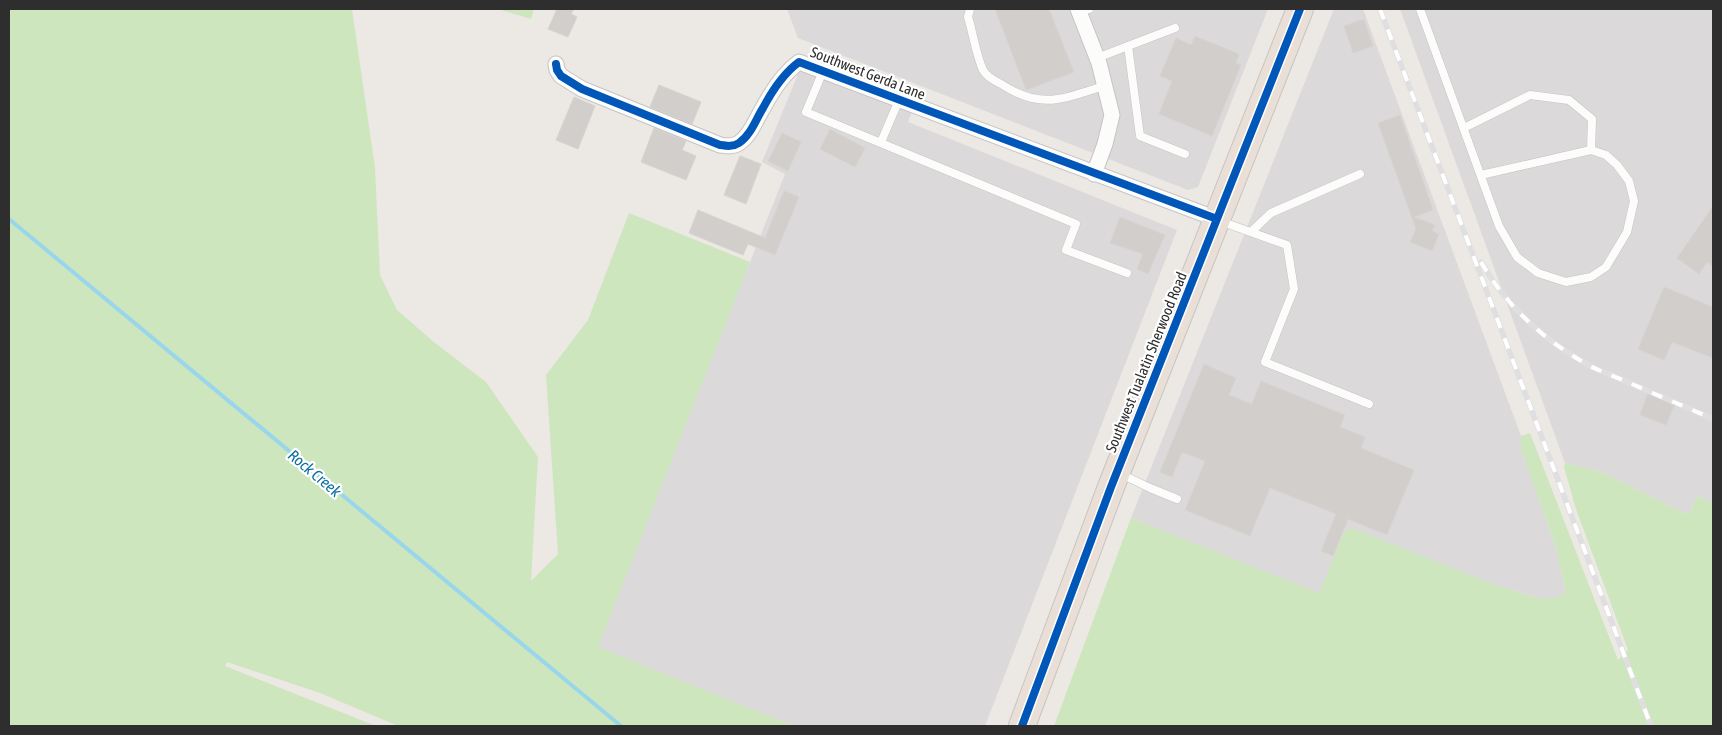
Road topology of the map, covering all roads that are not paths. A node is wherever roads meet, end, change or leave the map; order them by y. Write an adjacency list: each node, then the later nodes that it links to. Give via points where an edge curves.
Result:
1 (970, 9): 10 (lane, via 968,17 984,71 1005,87 1034,100 1050,101)
2 (1300, 9): 19 (highway, Southwest Tualatin Sherwood Road)
3 (1420, 9): 12 (lane)
4 (1082, 10): 7 (street)
5 (1175, 28): 6 (lane)
6 (1128, 46): 7 (lane); 15 (lane, via 1140,136)
7 (1097, 58): 10 (street)
8 (556, 64): 9 (street, Southwest Gerda Lane, via 561,76 593,95 711,142 729,146 744,139 788,70 799,62)
9 (823, 71): 11 (street, Southwest Gerda Lane); 13 (lane, via 806,112)
10 (1104, 86): 16 (street, via 1112,115)
11 (899, 100): 13 (lane); 16 (street, Southwest Gerda Lane)
12 (1464, 128): 14 (lane, via 1530,95 1569,100 1592,118); 18 (lane)
13 (881, 142): 21 (lane, via 1076,224 1066,250)
14 (1591, 150): 18 (lane); 18 (lane, via 1606,155 1617,165 1629,181 1634,201 1627,232 1606,267 1591,277 1566,282 1538,273 1517,257 1499,226)
15 (1185, 154)
16 (1094, 174): 19 (street, Southwest Gerda Lane)
17 (1360, 174): 20 (lane, via 1271,213)
18 (1482, 175)
19 (1217, 219): 20 (lane); 23 (highway, Southwest Tualatin Sherwood Road)
20 (1251, 232): 22 (lane, via 1286,245 1294,289 1265,362)
21 (1126, 273)
22 (1369, 404)
23 (1117, 472): 24 (lane); 25 (highway, Southwest Tualatin Sherwood Road)
24 (1177, 499)
25 (1022, 726)

